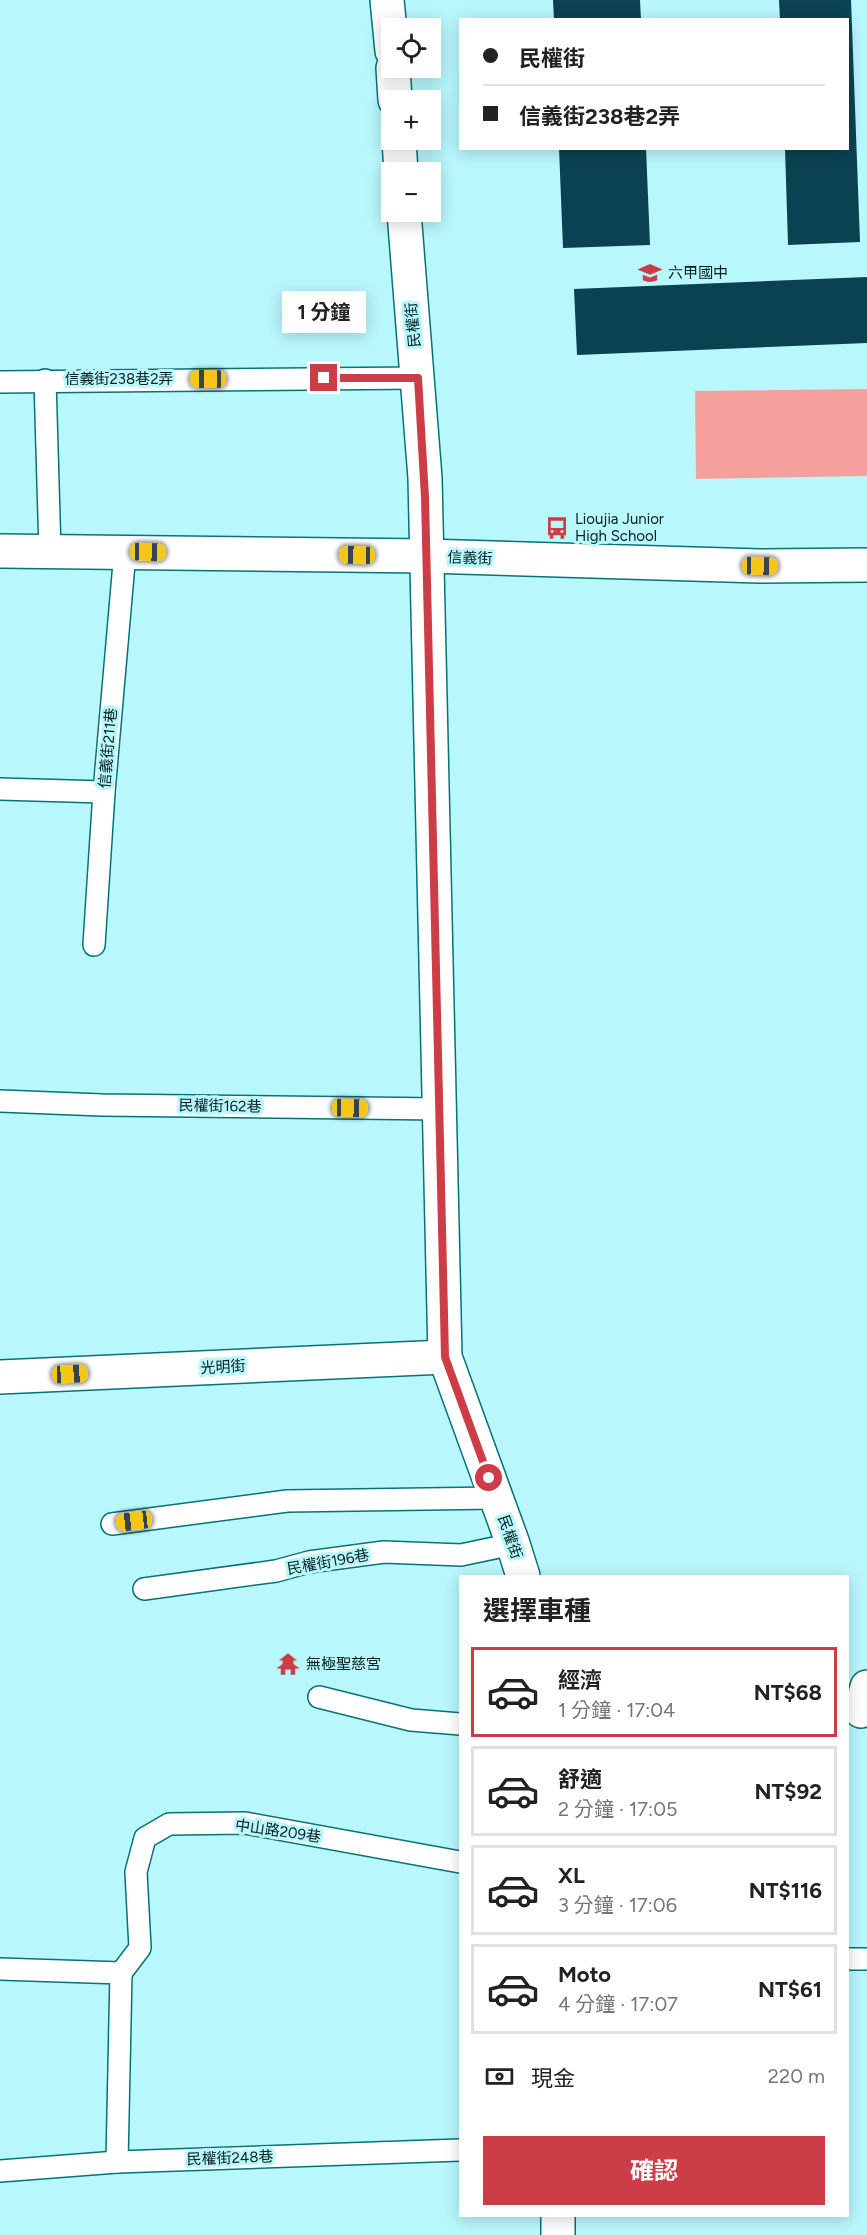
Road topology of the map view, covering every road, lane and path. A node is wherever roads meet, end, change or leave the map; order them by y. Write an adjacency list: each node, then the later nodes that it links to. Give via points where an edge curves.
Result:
1 (387, 0): 2 (street)
2 (389, 18)
3 (405, 222): 4 (street, 民權街)
4 (418, 378): 5 (lane, 信義街238巷2弄); 10 (street, 民權街)
5 (45, 380): 6 (lane, 信義街238巷2弄); 8 (lane)
6 (0, 382)
7 (0, 551): 8 (street, 信義街)
8 (50, 552): 9 (street, 信義街)
9 (125, 552): 10 (street, 信義街); 13 (lane, 信義街211巷)
10 (427, 556): 11 (street, 信義街, via 760,566); 16 (street, 民權街)
11 (867, 565)
12 (0, 789): 13 (lane)
13 (104, 792): 14 (lane, 信義街211巷)
14 (94, 945)
15 (0, 1101): 16 (lane, 民權街162巷)
16 (440, 1109): 17 (street, 民權街)
17 (445, 1357): 18 (street, 光明街); 19 (street, 民權街)
18 (0, 1377)
19 (496, 1498): 20 (lane, via 287,1502); 21 (street, 民權街)
20 (112, 1524)
21 (513, 1544): 22 (street, 民權街); 23 (lane, 民權街196巷, via 461,1555 384,1552)
22 (523, 1575)
23 (144, 1589)
24 (319, 1697): 25 (lane, via 411,1720)
25 (459, 1724)
26 (459, 1862): 30 (lane, 中山路209巷, via 245,1823 169,1824 145,1838 136,1872 140,1948)
27 (849, 1959): 28 (lane)
28 (867, 1959)
29 (0, 1969): 30 (lane)
30 (121, 1973): 32 (lane)
31 (459, 2150): 32 (lane, 民權街248巷)
32 (117, 2162): 33 (lane, 民權街248巷)
33 (0, 2171)
34 (558, 2217): 35 (street)
35 (558, 2235)

